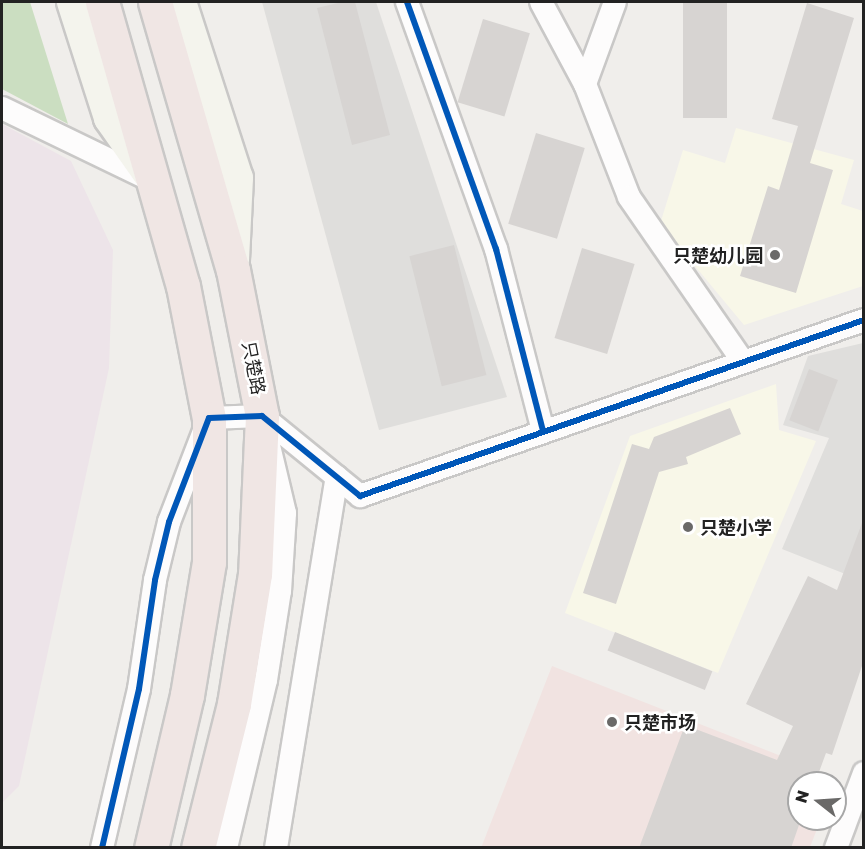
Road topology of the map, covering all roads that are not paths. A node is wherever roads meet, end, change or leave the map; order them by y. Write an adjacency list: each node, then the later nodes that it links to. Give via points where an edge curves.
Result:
1 (73, 2): 10 (main road, via 110,118)
2 (102, 2): 10 (highway)
3 (155, 2): 11 (highway, 只楚路)
4 (180, 2): 11 (main road, via 237,178)
5 (406, 2): 16 (street, via 496,249)
6 (541, 2): 8 (street)
7 (615, 2): 8 (street)
8 (585, 84): 13 (street, via 629,197)
9 (2, 108): 10 (street)
10 (155, 182): 15 (highway, via 183,286)
11 (233, 270): 14 (highway, 只楚路)
12 (864, 320): 13 (street)
13 (742, 360): 16 (street)
14 (262, 416): 15 (street); 17 (street); 21 (highway, 只楚路, via 255,574 234,704); 22 (street, via 285,513 280,591 266,680)
15 (209, 418): 19 (street, via 169,522 154,580 139,689); 20 (highway, via 209,562 187,695)
16 (543, 431): 17 (street, via 360,496)
17 (337, 477): 23 (street)
18 (864, 773): 24 (street)
19 (102, 848)
20 (151, 848)
21 (198, 848)
22 (226, 848)
23 (276, 848)
24 (836, 848)

